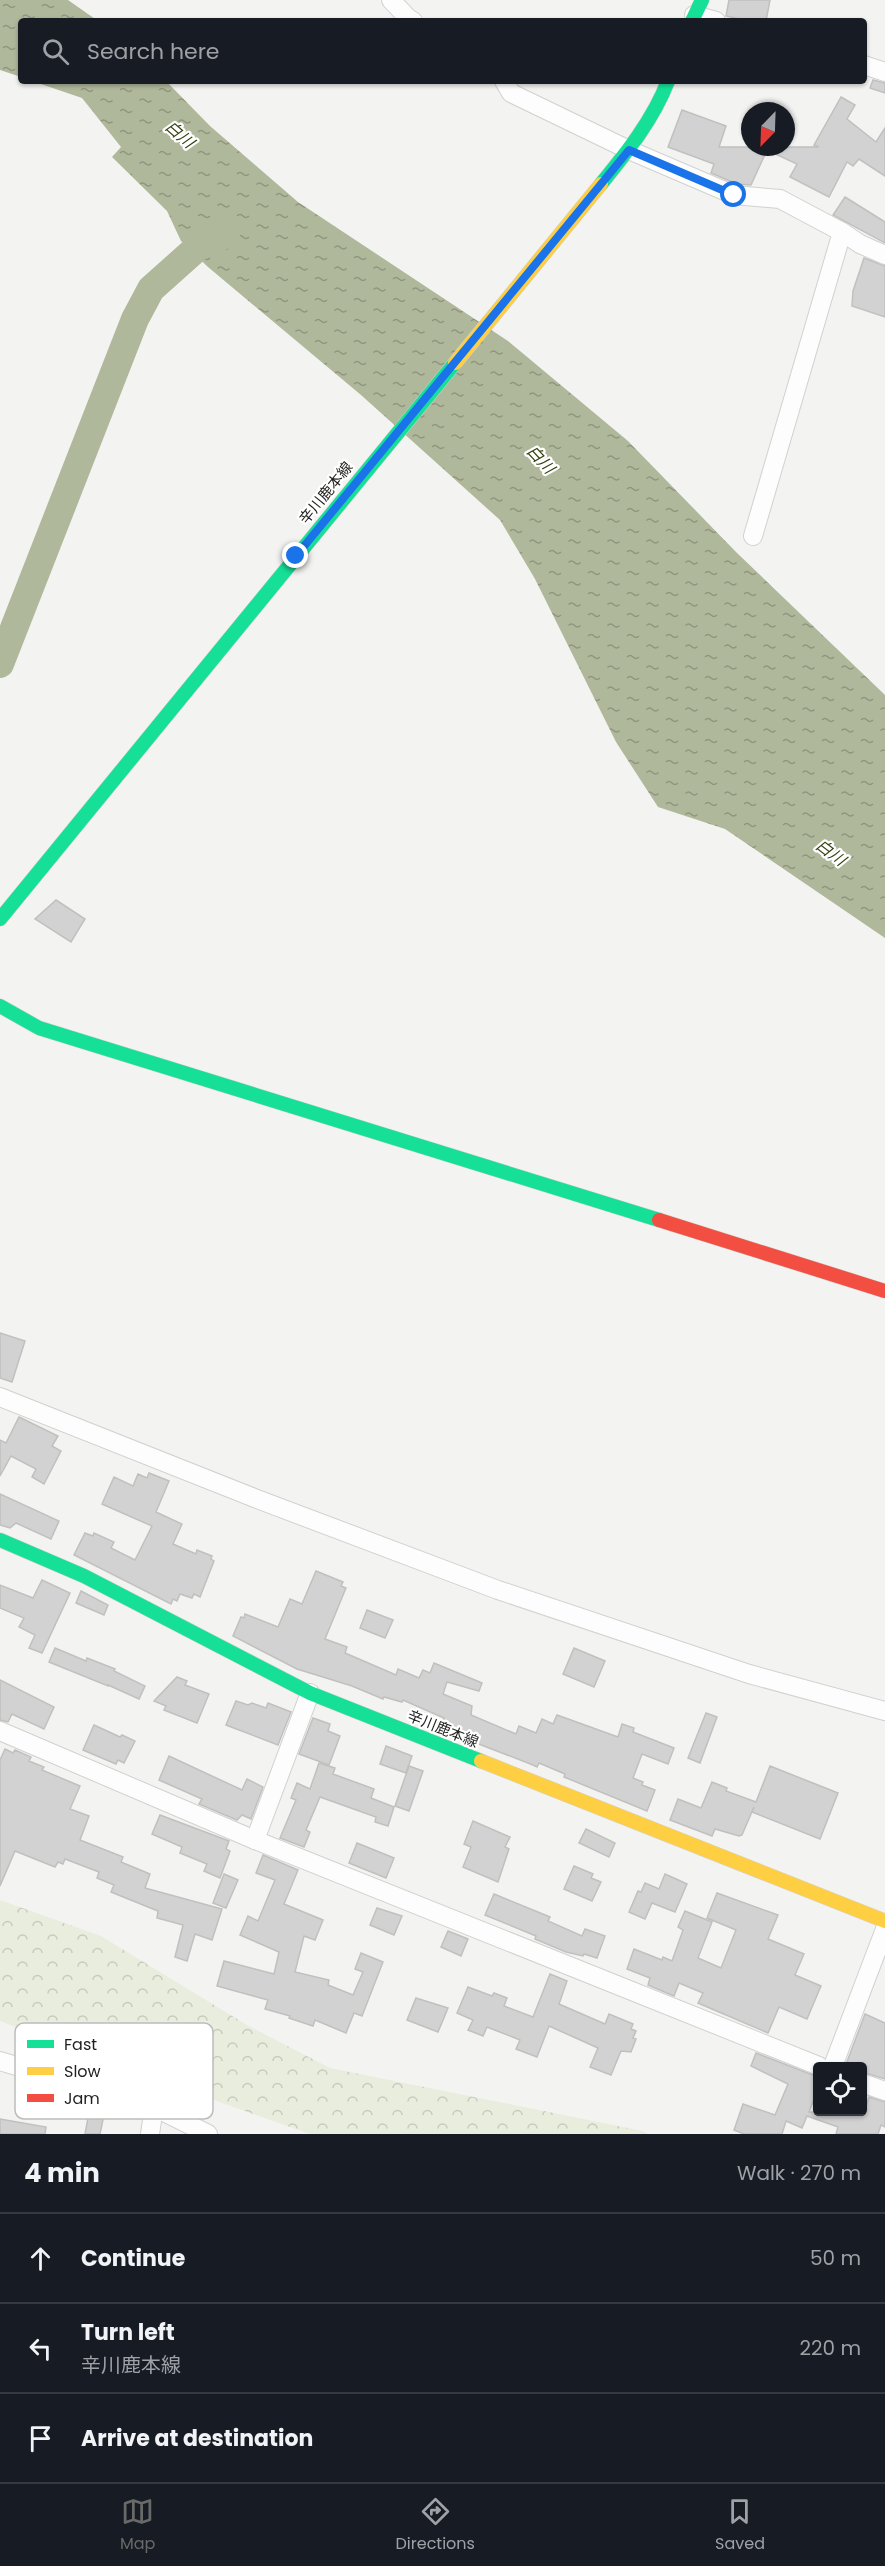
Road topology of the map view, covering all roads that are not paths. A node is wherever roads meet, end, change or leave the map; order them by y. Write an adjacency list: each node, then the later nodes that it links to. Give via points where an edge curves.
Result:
1 (391, 0): 2 (street)
2 (408, 18)
3 (867, 66): 4 (street)
4 (885, 72)
5 (506, 84): 7 (street, via 511,93)
6 (667, 84): 7 (main road, 辛川鹿本線)
7 (629, 150): 8 (street, via 734,195 780,199); 11 (main road, 辛川鹿本線)
8 (842, 232): 9 (street); 10 (street)
9 (885, 255)
10 (753, 536)
11 (0, 919)
12 (0, 1006): 13 (main road, via 39,1028)
13 (885, 1291)
14 (0, 1397): 17 (street, via 498,1590 749,1674)
15 (0, 1540): 16 (main road, 辛川鹿本線, via 84,1576)
16 (310, 1693): 19 (street); 20 (main road, 辛川鹿本線)
17 (885, 1711)
18 (0, 1731): 19 (street)
19 (255, 1840): 25 (street)
20 (885, 1921)
21 (885, 1929): 23 (street)
22 (0, 2061): 24 (street)
23 (835, 2062)
24 (15, 2065)
25 (813, 2065)
26 (867, 2085): 27 (street)
27 (885, 2091)
28 (152, 2119): 30 (street)
29 (178, 2119): 31 (street)
30 (150, 2134)
31 (208, 2134)

